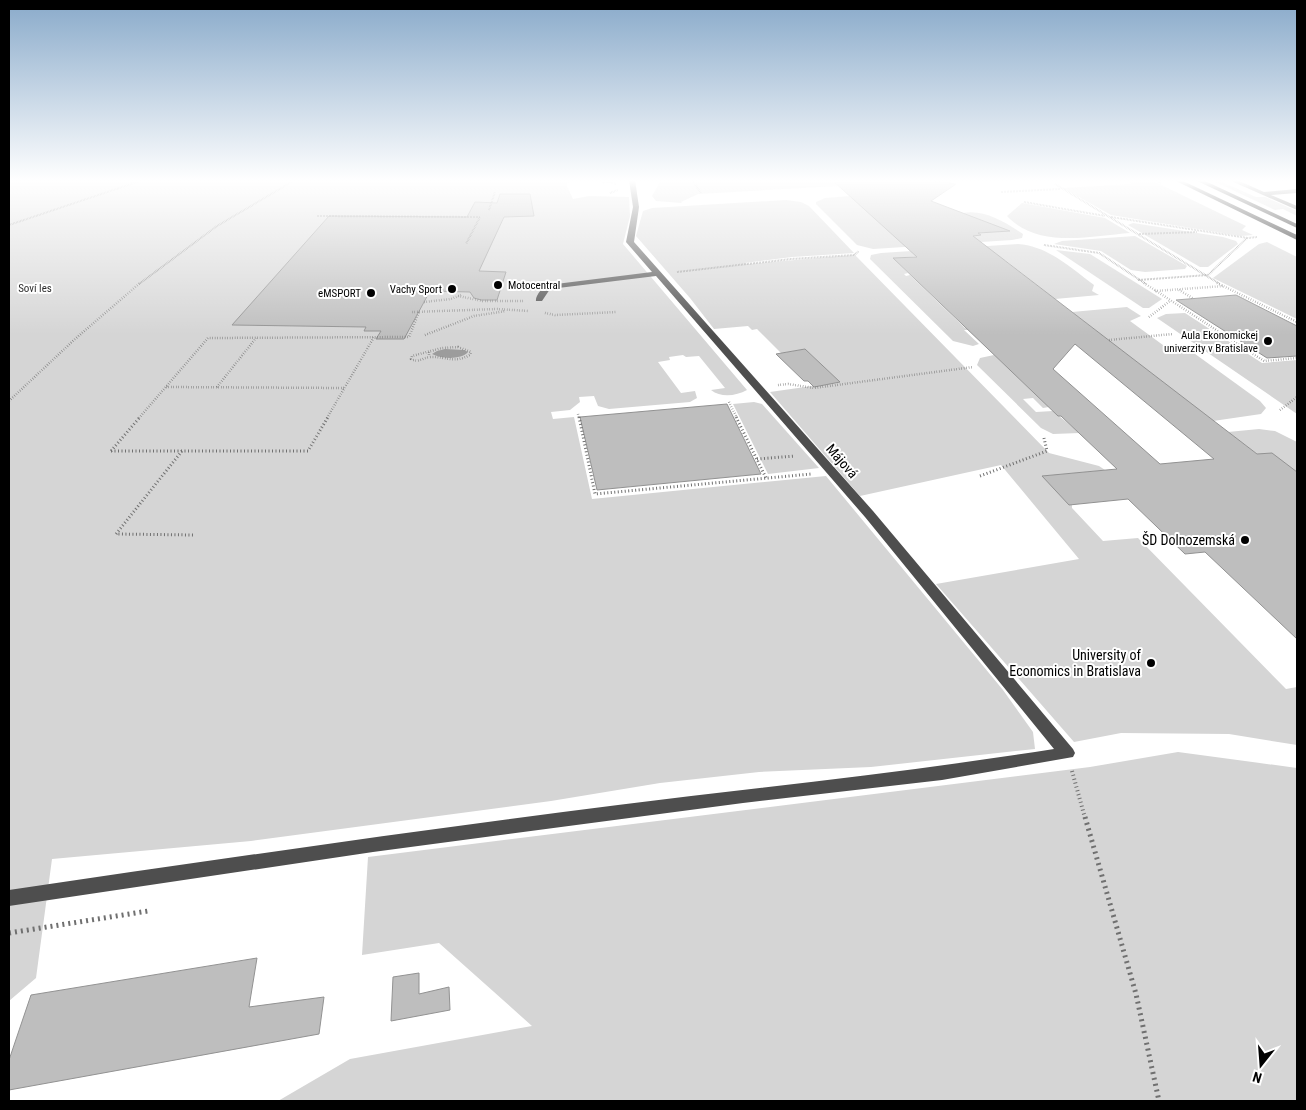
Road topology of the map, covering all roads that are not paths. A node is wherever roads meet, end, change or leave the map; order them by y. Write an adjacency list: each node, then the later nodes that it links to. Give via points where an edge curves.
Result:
1 (632, 232): 4 (street, Májová, via 630,242)
2 (1284, 232): 3 (main road)
3 (1297, 238)
4 (657, 274): 5 (street, via 548,287); 6 (street, Májová, via 832,472 1066,753 942,773 373,844)
5 (539, 299)
6 (9, 898)

